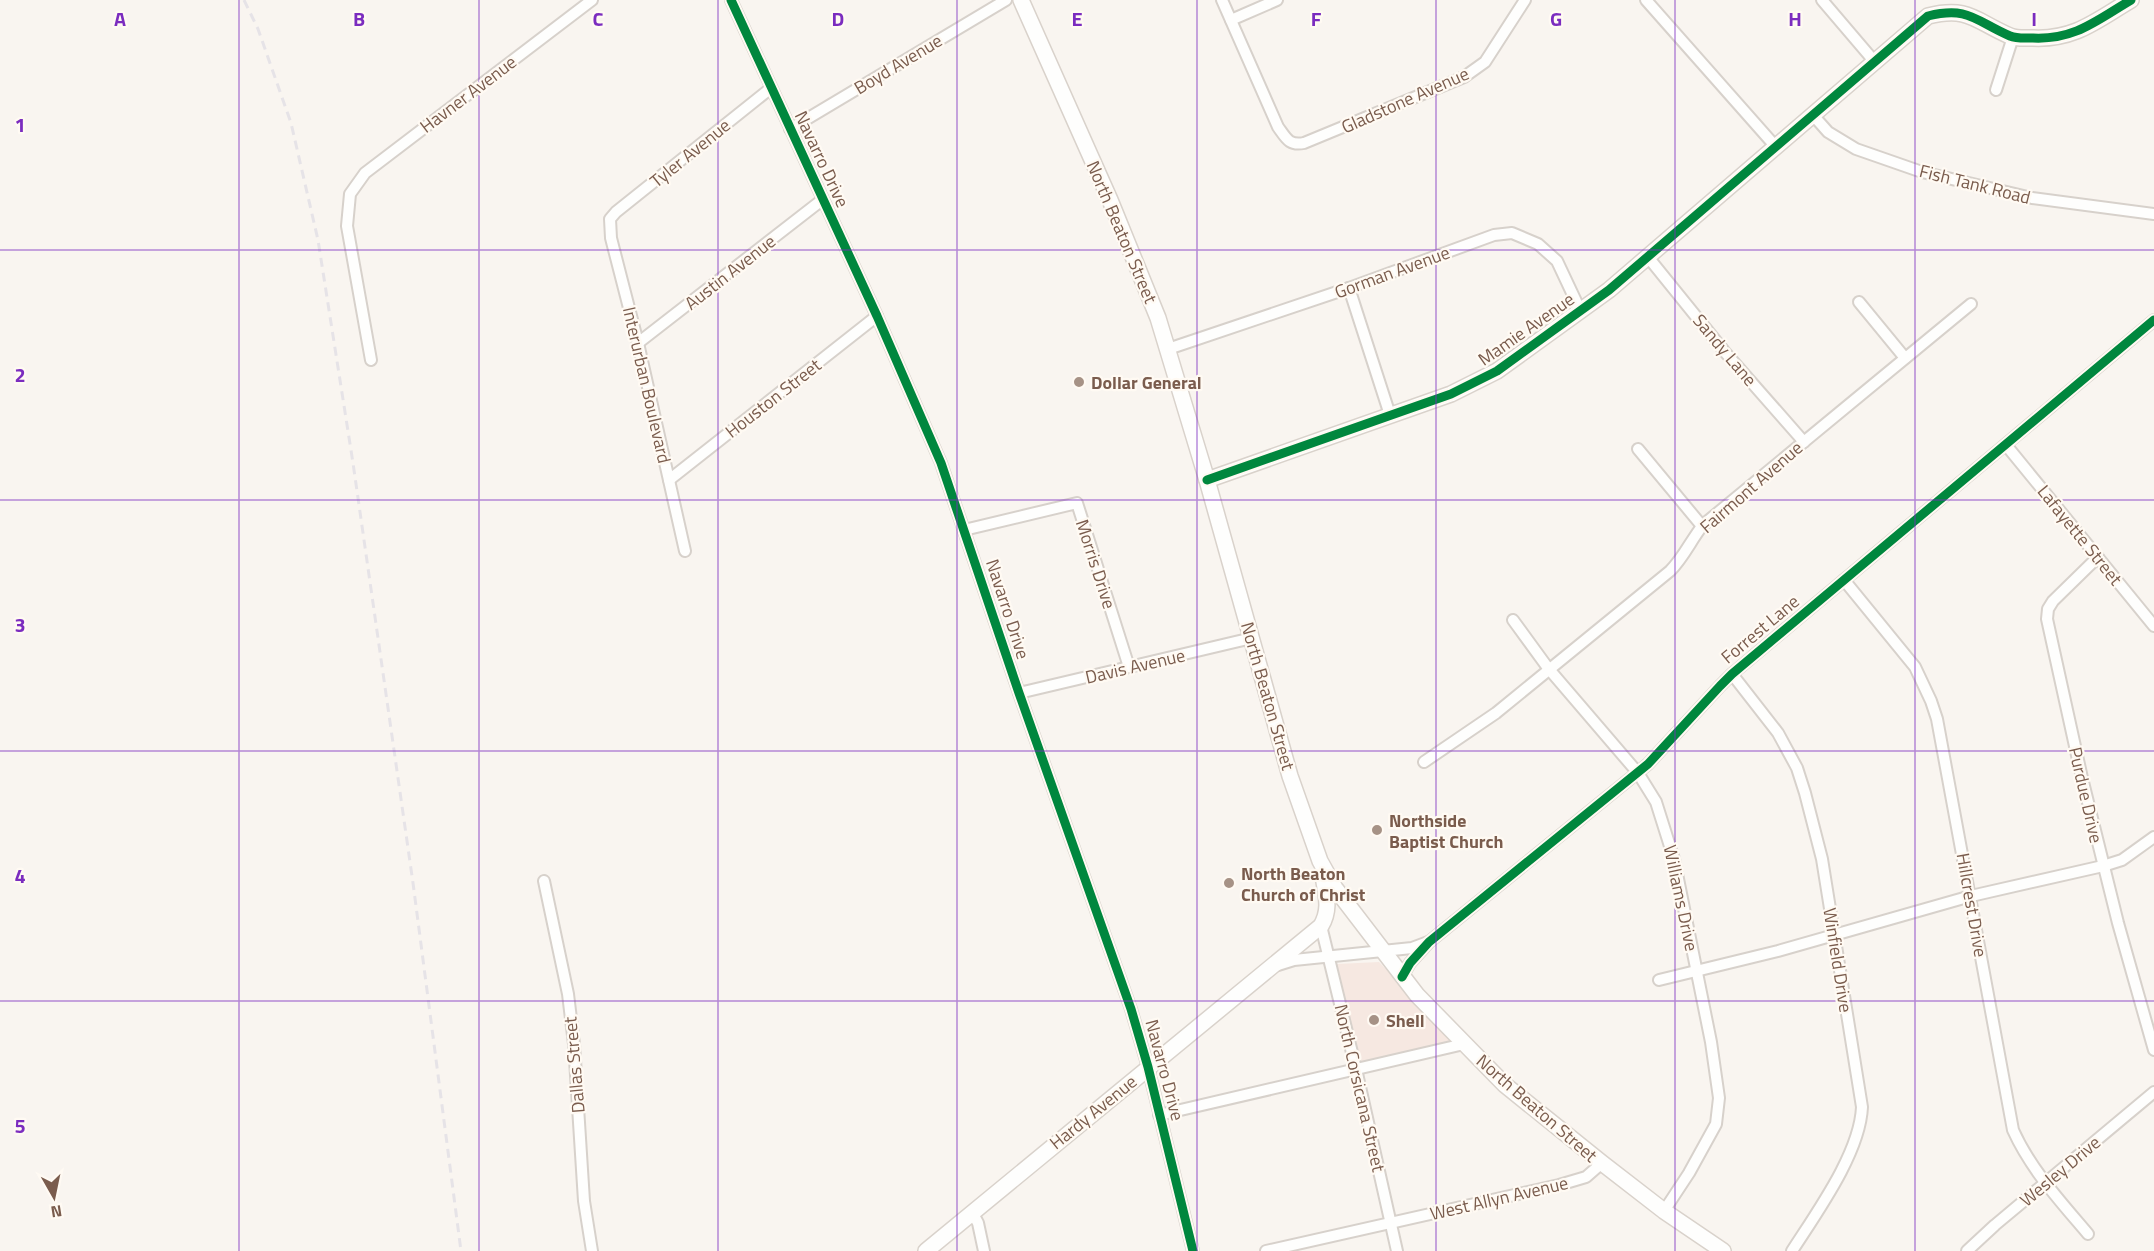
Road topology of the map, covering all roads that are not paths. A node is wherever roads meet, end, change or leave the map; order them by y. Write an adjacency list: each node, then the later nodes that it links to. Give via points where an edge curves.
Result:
1 (592, 0): 32 (street, Havner Avenue, via 365,173 350,194 347,226)
2 (732, 0): 14 (street, Navarro Drive)
3 (1006, 0): 17 (street, Boyd Avenue)
4 (1021, 0): 30 (street, North Beaton Street, via 1110,200)
5 (1222, 0): 11 (street)
6 (1277, 0): 11 (street)
7 (1525, 0): 11 (street, Gladstone Avenue, via 1485,62 1464,76 1297,145 1288,141 1278,127)
8 (1646, 0): 18 (street)
9 (1822, 0): 13 (street)
10 (2131, 0): 12 (street, via 2065,37)
11 (1231, 20)
12 (2013, 37): 13 (street, Mamie Avenue, via 1964,14 1940,13 1919,22); 15 (street)
13 (1874, 61): 16 (street, Mamie Avenue)
14 (771, 88): 17 (street, Navarro Drive); 21 (street, Tyler Avenue)
15 (1996, 90)
16 (1812, 114): 18 (street, Mamie Avenue); 20 (street, Fish Tank Road, via 1828,132 1856,149 1922,172 2032,198)
17 (790, 129): 19 (street, Navarro Drive)
18 (1776, 147): 22 (street, Mamie Avenue)
19 (822, 200): 27 (street, Navarro Drive); 29 (street, Austin Avenue)
20 (2154, 214)
21 (610, 219): 29 (street, Interurban Boulevard, via 611,238)
22 (1648, 257): 26 (street, Mamie Avenue); 34 (street, Sandy Lane)
23 (1349, 288): 26 (street, Gorman Avenue, via 1494,235 1512,233 1538,244 1557,261); 30 (street, Gorman Avenue); 33 (street)
24 (1859, 302): 31 (street)
25 (1971, 304): 31 (street, Fairmont Avenue)
26 (1581, 312): 33 (street, Mamie Avenue, via 1477,383)
27 (877, 316): 37 (street, Houston Street); 40 (street, Navarro Drive, via 942,463)
28 (2154, 320): 35 (street, Forrest Lane)
29 (638, 343): 37 (street, Interurban Boulevard)
30 (1168, 349): 38 (street, North Beaton Street)
31 (1905, 358): 34 (street, Fairmont Avenue)
32 (370, 360)
33 (1390, 415): 38 (street, Mamie Avenue)
34 (1804, 442): 39 (street, Fairmont Avenue)
35 (2006, 445): 42 (street, Lafayette Street); 43 (street, Forrest Lane)
36 (1638, 449): 39 (street)
37 (669, 480): 41 (street, Interurban Boulevard)
38 (1207, 480): 46 (street, North Beaton Street)
39 (1702, 526): 48 (street, Fairmont Avenue, via 1670,571)
40 (964, 530): 47 (street, Morris Drive, via 1077,503); 50 (street, Navarro Drive)
41 (685, 551)
42 (2098, 557): 45 (street, Lafayette Street); 55 (street, Purdue Drive, via 2053,601 2046,619)
43 (1845, 580): 49 (street, Forrest Lane); 57 (street, Hillcrest Drive, via 1915,667 1932,701)
44 (1513, 620): 48 (street, Williams Drive)
45 (2154, 626)
46 (1252, 638): 47 (street, Davis Avenue); 54 (street, North Beaton Street, via 1290,776)
47 (1130, 667): 50 (street, Davis Avenue)
48 (1548, 668): 51 (street, Fairmont Avenue, via 1496,713); 52 (street, Williams Drive)
49 (1732, 674): 52 (street, Forrest Lane); 59 (street, Winfield Drive, via 1778,733 1797,768 1822,859)
50 (1019, 693): 69 (street, Navarro Drive)
51 (1424, 762)
52 (1638, 772): 60 (street, Forrest Lane); 64 (street, Williams Drive, via 1656,802 1666,831)
53 (2154, 837): 55 (street, via 2122,860)
54 (1320, 861): 58 (street, via 1329,905); 61 (street, North Beaton Street)
55 (2103, 866): 57 (street); 68 (street, Purdue Drive)
56 (544, 881): 79 (street, Dallas Street, via 568,994 584,1201)
57 (1971, 896): 59 (street); 74 (street, Hillcrest Drive, via 2013,1130)
58 (1321, 926): 62 (street, North Corsicana Street); 63 (street, Hardy Avenue)
59 (1834, 935): 64 (street); 86 (street, Winfield Drive, via 1861,1119 1834,1184)
60 (1429, 942): 61 (street, Forrest Lane); 65 (street, Forrest Lane)
61 (1382, 952): 62 (street, Forrest Lane); 65 (street, North Beaton Street)
62 (1329, 957): 63 (street, Forrest Lane); 70 (street, North Corsicana Street)
63 (1272, 966): 69 (street, Hardy Avenue)
64 (1697, 972): 66 (street); 75 (street, Williams Drive, via 1719,1111 1689,1173)
65 (1402, 977): 67 (street, North Beaton Street)
66 (1659, 980)
67 (1464, 1044): 70 (street); 73 (street, North Beaton Street, via 1505,1085)
68 (2154, 1050)
69 (1148, 1067): 72 (street, Navarro Drive); 76 (street, Hardy Avenue)
70 (1356, 1069): 72 (street); 77 (street, North Corsicana Street)
71 (2154, 1092): 74 (street, Wesley Drive)
72 (1160, 1114): 82 (street, Navarro Drive)
73 (1602, 1163): 75 (street, North Beaton Street); 77 (street, West Allyn Avenue, via 1577,1180)
74 (2045, 1183): 78 (street, Hillcrest Drive); 87 (street, Wesley Drive)
75 (1664, 1210): 85 (street, North Beaton Street)
76 (972, 1212): 80 (street, Hardy Avenue); 81 (street)
77 (1390, 1222): 83 (street, West Allyn Avenue); 84 (street, North Corsicana Street)
78 (2088, 1234)
79 (592, 1251)
80 (926, 1251)
81 (984, 1251)
82 (1193, 1251)
83 (1266, 1251)
84 (1397, 1251)
85 (1723, 1251)
86 (1792, 1251)
87 (1967, 1251)

